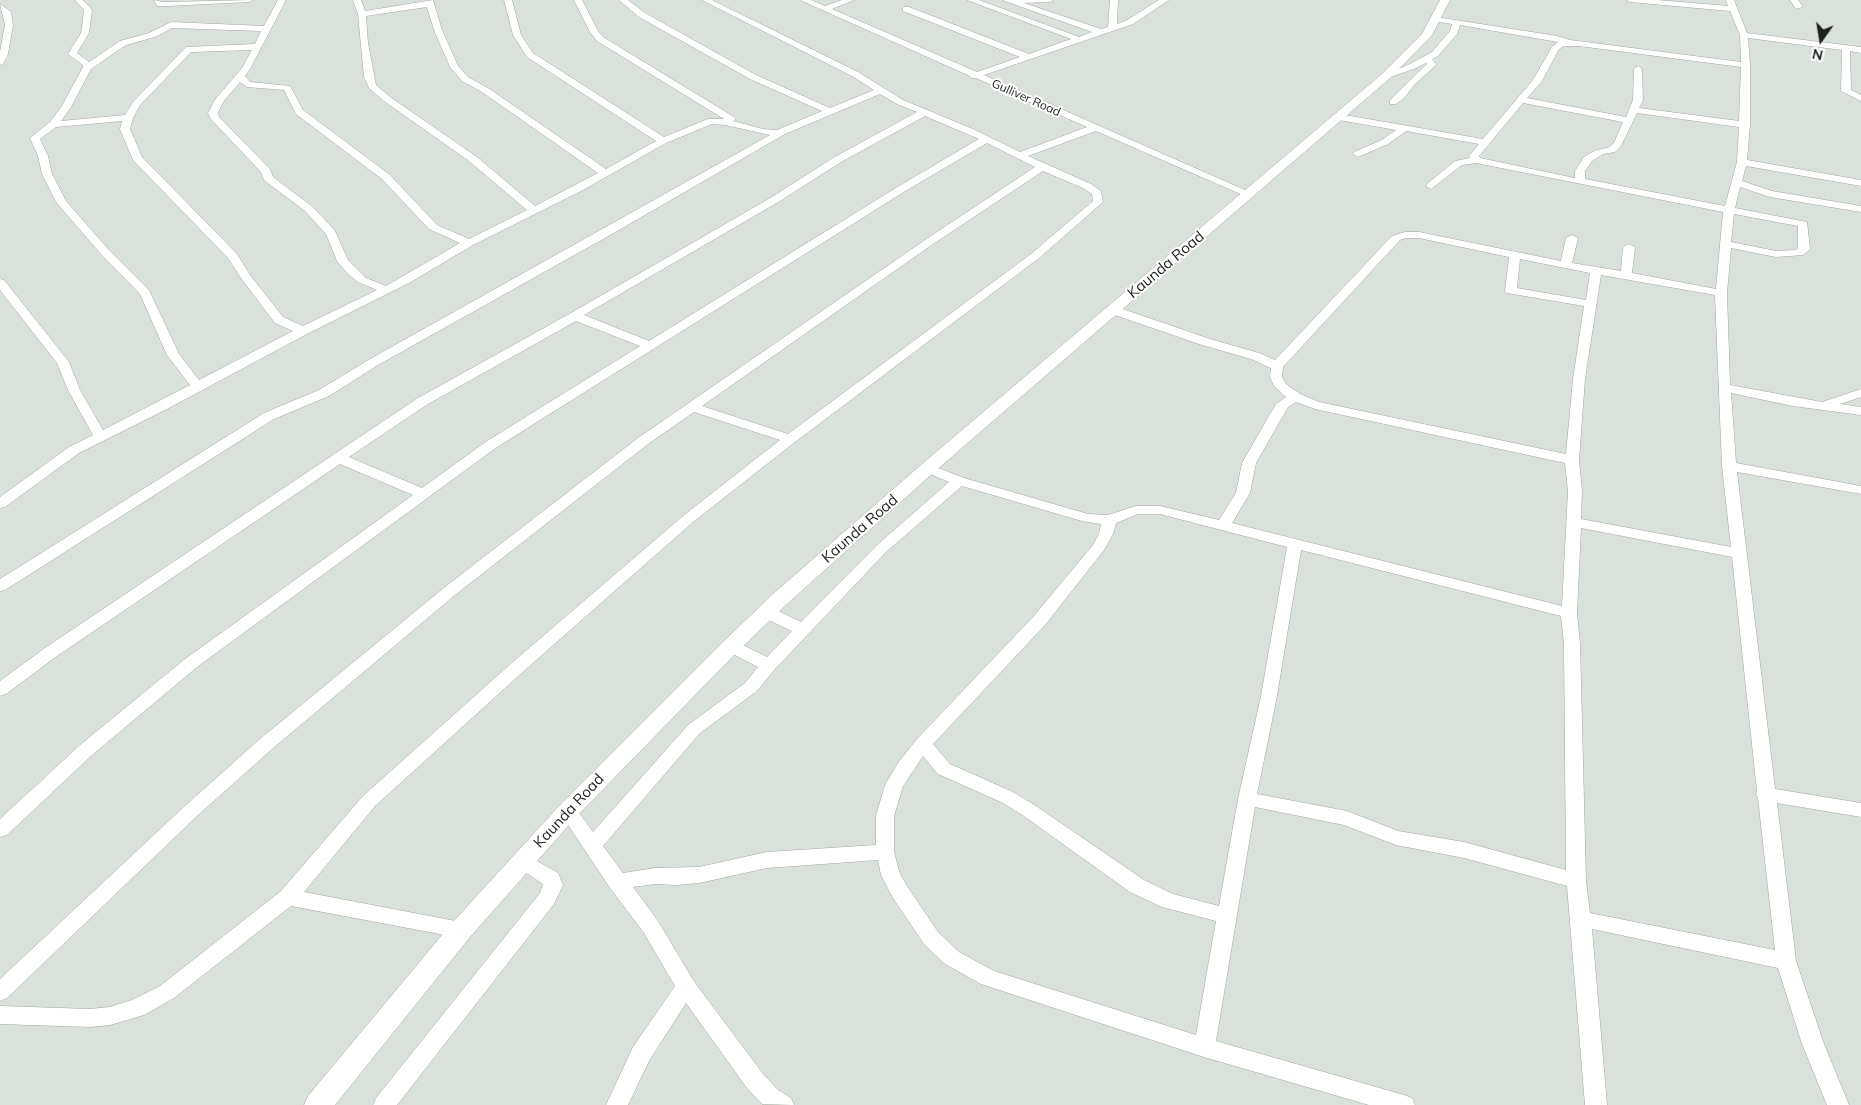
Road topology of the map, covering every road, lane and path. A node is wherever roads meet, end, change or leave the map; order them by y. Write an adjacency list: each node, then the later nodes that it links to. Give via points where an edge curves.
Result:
1 (79, 0): 42 (street, via 88,10 87,20 85,33 72,54)
2 (158, 0): 3 (street, via 164,4)
3 (249, 0)
4 (282, 0): 27 (street)
5 (357, 0): 24 (street)
6 (508, 0): 65 (street, via 517,35 530,55)
7 (578, 0): 62 (street, via 594,32 610,46 717,112)
8 (623, 0): 53 (street, via 642,15 753,77)
9 (706, 0): 48 (street)
10 (804, 0): 22 (street, Gulliver Road)
11 (850, 0): 22 (street)
12 (971, 0): 32 (street)
13 (1050, 0): 18 (street)
14 (1114, 0): 28 (street)
15 (1165, 0): 28 (street, via 1136,19)
16 (1445, 0): 25 (main road, Kaunda Road)
17 (1630, 0): 20 (street)
18 (1008, 1): 29 (street)
19 (430, 2): 24 (street); 72 (street, via 454,67 464,79)
20 (1732, 5): 30 (street)
21 (0, 6): 40 (street, via 7,12 9,25)
22 (824, 9): 44 (street, Gulliver Road)
23 (906, 9): 38 (street)
24 (362, 14): 80 (street, via 372,86 473,159)
25 (1436, 19): 26 (street); 31 (main road, Kaunda Road)
26 (1455, 27): 31 (street); 33 (street); 34 (street)
27 (266, 29): 35 (street); 42 (street, via 171,25 152,35 123,43)
28 (1112, 29): 29 (street)
29 (1100, 32): 32 (street)
30 (1744, 35): 36 (street); 41 (street)
31 (1426, 36): 33 (street); 39 (main road, Kaunda Road)
32 (1078, 39): 38 (street)
33 (1446, 41): 39 (street, via 1435,54)
34 (1567, 42): 41 (street); 50 (street, via 1556,47 1543,74)
35 (256, 47): 46 (street); 56 (street, via 189,48 146,93)
36 (1846, 48): 37 (street); 49 (street, via 1846,91)
37 (1861, 50)
38 (1028, 57): 44 (street)
39 (1417, 57): 45 (main road, Kaunda Road); 47 (street, via 1432,64)
40 (0, 62)
41 (1746, 66): 59 (street)
42 (87, 67): 58 (street, via 66,108)
43 (1638, 69): 52 (street, via 1638,100)
44 (974, 76): 60 (street, Gulliver Road)
45 (1387, 76): 47 (street); 55 (main road, Kaunda Road)
46 (240, 77): 82 (street, via 247,84 286,88 299,112 386,177 433,227); 90 (street, via 219,101 213,113 215,118 266,171 268,178 309,209 330,233 352,272 362,280)
47 (1413, 81): 51 (street)
48 (881, 90): 53 (street); 54 (street)
49 (1861, 98)
50 (1521, 100): 57 (street); 66 (street)
51 (1393, 102)
52 (1632, 110): 57 (street); 59 (street)
53 (829, 111): 63 (street)
54 (925, 112): 64 (street); 94 (street, via 837,160)
55 (1338, 117): 61 (street); 77 (main road, Kaunda Road)
56 (128, 118): 58 (street); 95 (street, via 125,129 137,158 233,256 279,320)
57 (1628, 120): 73 (street, via 1615,148 1600,152 1584,164)
58 (53, 124): 98 (street, via 35,138 61,202 145,292 174,355)
59 (1745, 125): 70 (street)
60 (1094, 128): 68 (street); 77 (street, Gulliver Road)
61 (1403, 128): 66 (street); 67 (street, via 1385,142)
62 (751, 129): 63 (street, via 768,133); 65 (street, via 711,121)
63 (786, 130): 120 (street, via 324,393 269,416)
64 (987, 139): 68 (street); 96 (street)
65 (662, 141): 72 (street)
66 (1484, 142): 69 (street, via 1474,156)
67 (1358, 154)
68 (1021, 155): 71 (street)
69 (1476, 160): 73 (street); 76 (street, via 1460,163)
70 (1742, 162): 74 (street); 75 (street)
71 (1042, 167): 103 (street); 106 (street, via 1093,189 1098,202 1028,262)
72 (605, 173): 80 (street)
73 (1580, 182): 78 (street)
74 (1736, 182): 78 (street); 79 (street, via 1770,194)
75 (1861, 183)
76 (1431, 186)
77 (1249, 194): 93 (main road, Kaunda Road)
78 (1728, 209): 83 (street); 83 (street, via 1803,224 1804,249 1799,253 1776,254)
79 (1861, 209)
80 (534, 210): 82 (street)
81 (1572, 238): 86 (street)
82 (469, 243): 90 (street)
83 (1726, 244): 91 (street)
84 (1629, 247): 88 (street)
85 (1515, 256): 86 (street); 92 (street, via 1510,291); 97 (street, via 1419,235 1396,238)
86 (1566, 265): 87 (street)
87 (1596, 271): 88 (street); 92 (street)
88 (1626, 276): 91 (street)
89 (0, 282): 105 (street, via 63,362 74,390)
90 (387, 290): 95 (street)
91 (1721, 294): 99 (street)
92 (1591, 304): 108 (street, via 1579,379)
93 (1113, 310): 97 (street); 110 (main road, Kaunda Road)
94 (575, 316): 96 (street); 107 (street, via 423,401)
95 (303, 331): 98 (street)
96 (651, 346): 113 (street, via 492,444)
97 (1277, 366): 101 (street, via 1280,386)
98 (197, 386): 105 (street)
99 (1724, 388): 102 (street); 109 (street)
100 (1861, 393): 102 (street)
101 (1295, 397): 108 (street, via 1335,410); 117 (street, via 1283,404 1268,428 1250,463 1243,492)
102 (1818, 406): 104 (street)
103 (692, 407): 106 (street); 144 (street, via 602,471 400,631 266,744)
104 (1861, 411)
105 (100, 436): 114 (street, via 56,461)
106 (790, 439): 138 (street, via 688,519 435,740 369,802)
107 (338, 458): 113 (street); 126 (street)
108 (1572, 460): 116 (street)
109 (1729, 466): 112 (street); 119 (street)
110 (928, 468): 111 (street); 121 (main road, Kaunda Road)
111 (958, 481): 115 (street, via 1087,518); 123 (street, via 881,549)
112 (1861, 490)
113 (424, 494): 132 (street, via 191,663 86,750)
114 (0, 504)
115 (1109, 520): 117 (street, via 1147,509); 127 (street, via 1099,548 1039,621)
116 (1574, 522): 119 (street); 122 (street)
117 (1223, 526): 118 (street)
118 (1295, 544): 122 (street); 129 (street, via 1270,696)
119 (1738, 553): 128 (street)
120 (0, 586)
121 (766, 612): 123 (street); 124 (main road, Kaunda Road)
122 (1569, 613): 136 (street)
123 (802, 630): 125 (street)
124 (731, 646): 125 (street); 131 (main road, Kaunda Road)
125 (769, 665): 133 (street, via 750,687 694,729)
126 (0, 690)
127 (923, 744): 134 (street, via 894,785 885,816); 139 (street, via 944,769 1027,809 1137,886 1169,901)
128 (1766, 794): 130 (street); 142 (street)
129 (1247, 799): 136 (street, via 1347,818 1396,838 1464,850); 139 (street)
130 (1861, 810)
131 (568, 811): 133 (street); 135 (main road, Kaunda Road)
132 (0, 830)
133 (592, 846): 137 (street)
134 (885, 852): 137 (street, via 767,860 699,875 655,876); 146 (street, via 900,892 931,938 952,958 988,978)
135 (523, 861): 141 (main road, Kaunda Road); 148 (street, via 551,879 553,885 547,898)
136 (1576, 881): 140 (street)
137 (617, 882): 143 (street, via 651,927)
138 (288, 896): 141 (street); 145 (street, via 167,992 137,1008 90,1018)
139 (1227, 916): 146 (street)
140 (1581, 918): 142 (street); 152 (street)
141 (461, 930): 147 (main road, Kaunda Road)
142 (1786, 960): 153 (street, via 1813,1044)
143 (686, 986): 149 (street, via 641,1054); 150 (street, via 755,1081)
144 (0, 992)
145 (0, 1015)
146 (1204, 1046): 151 (street)
147 (318, 1105)
148 (384, 1105)
149 (618, 1105)
150 (783, 1105)
151 (1404, 1105)
152 (1596, 1105)
153 (1838, 1105)

